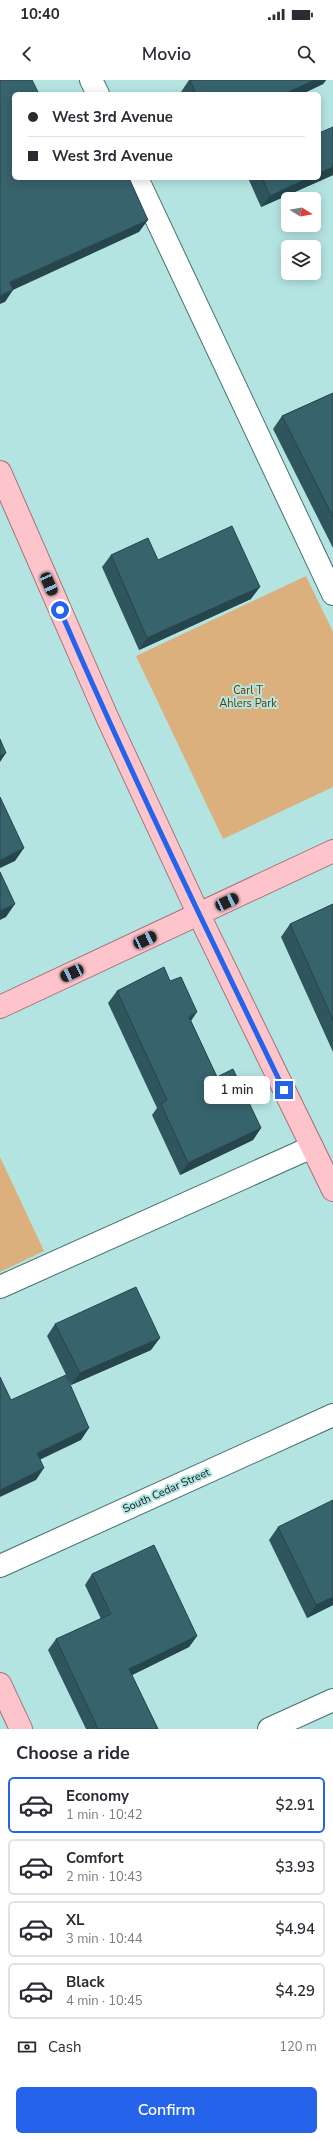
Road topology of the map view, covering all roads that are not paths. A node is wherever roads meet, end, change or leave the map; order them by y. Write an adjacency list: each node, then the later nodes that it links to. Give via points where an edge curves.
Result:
1 (91, 80): 2 (street)
2 (97, 92)
3 (138, 180): 5 (street)
4 (0, 472): 7 (main road, via 107,717)
5 (333, 594)
6 (333, 851): 7 (main road)
7 (199, 915): 8 (main road); 9 (main road)
8 (0, 1007)
9 (312, 1147): 10 (main road); 11 (street)
10 (333, 1190)
11 (0, 1287)
12 (333, 1415): 13 (street, South Cedar Street)
13 (0, 1566)
14 (0, 1684): 16 (main road)
15 (333, 1700): 17 (street)
16 (21, 1729)
17 (269, 1729)

